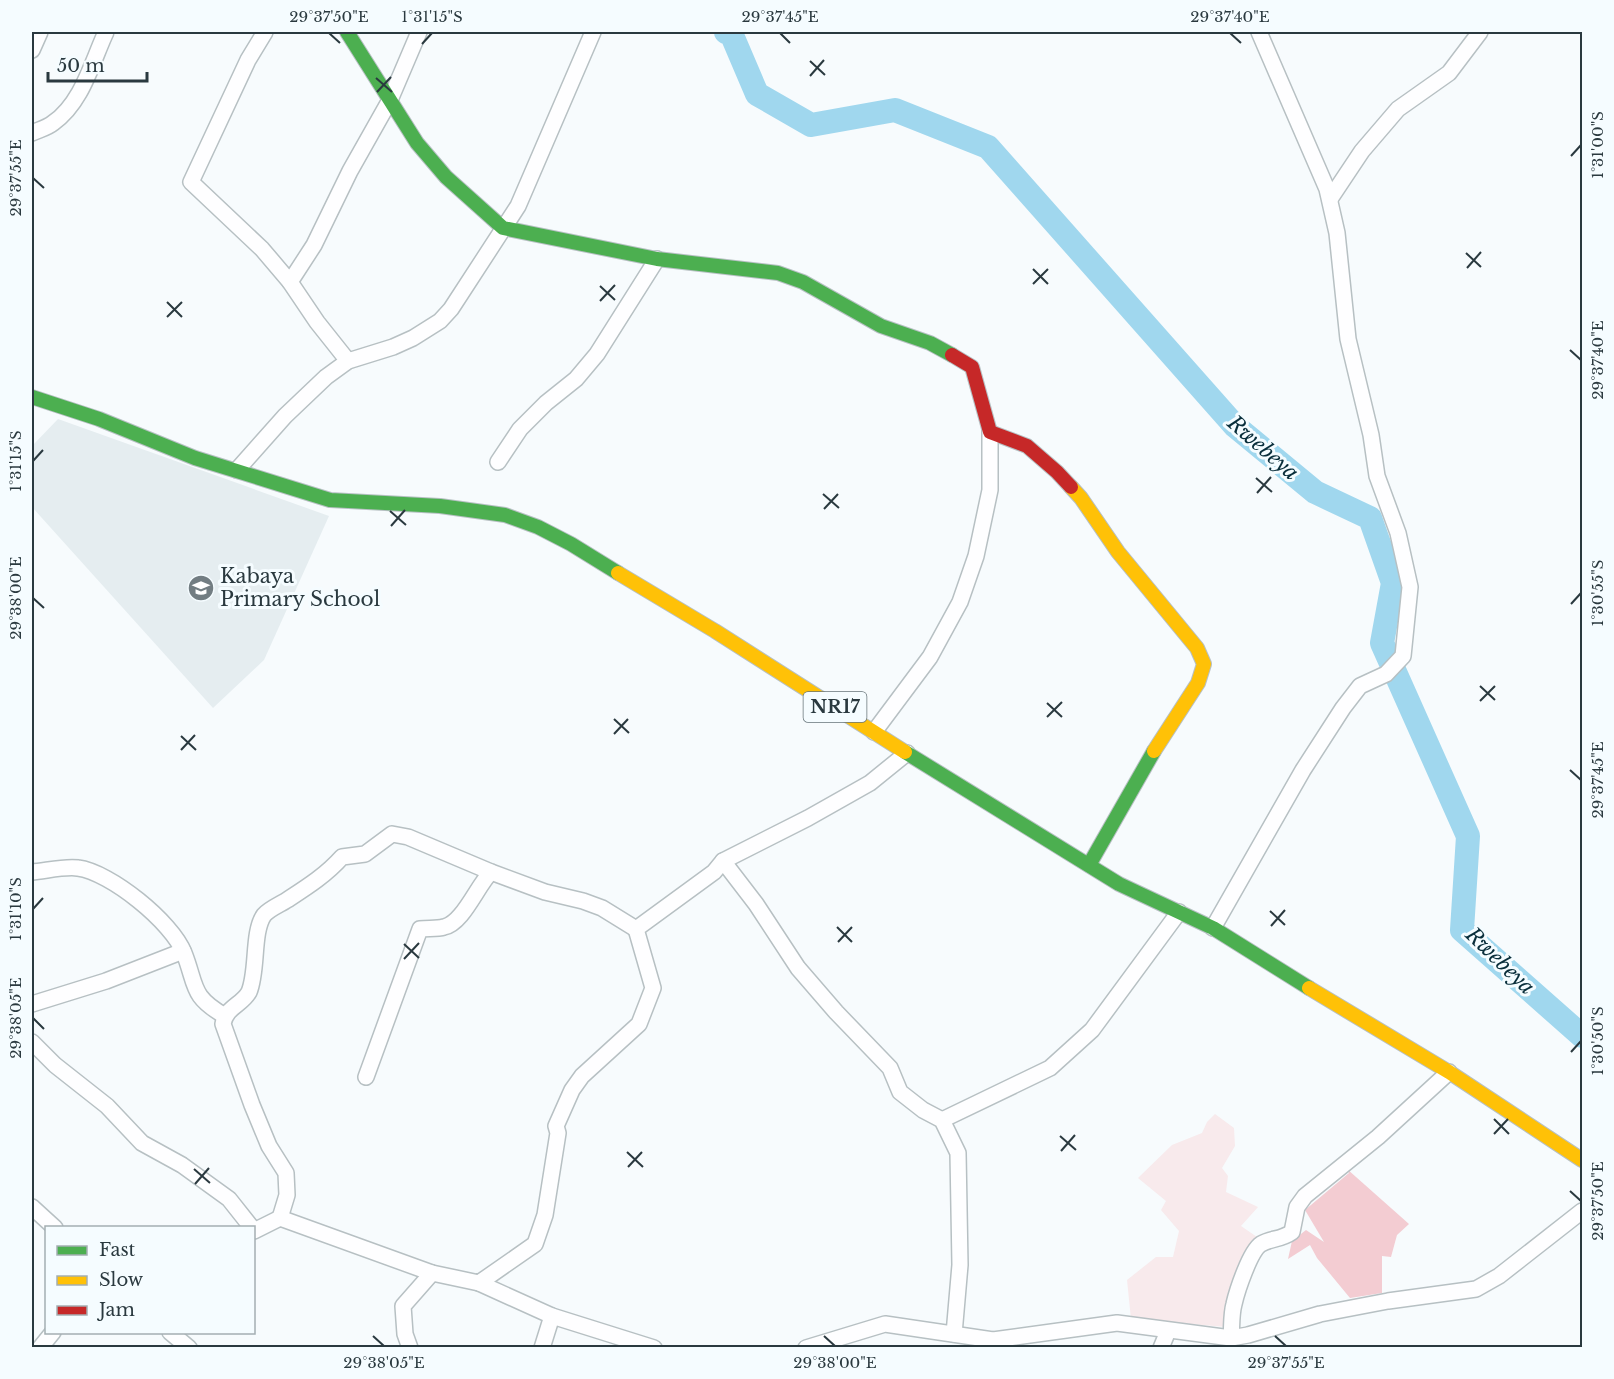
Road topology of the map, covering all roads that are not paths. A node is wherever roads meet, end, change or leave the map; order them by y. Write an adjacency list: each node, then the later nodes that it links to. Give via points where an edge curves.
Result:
1 (40, 32): 9 (street)
2 (106, 32): 11 (street, via 80,93 52,124)
3 (265, 32): 15 (street, via 191,182)
4 (347, 32): 10 (main road)
5 (419, 32): 10 (street)
6 (593, 32): 13 (street, via 518,206)
7 (1259, 32): 12 (street)
8 (1480, 32): 12 (street, via 1449,73 1398,109 1362,151)
9 (32, 50)
10 (390, 100): 13 (main road, via 417,143 446,177); 15 (street, via 314,245)
11 (32, 133)
12 (1330, 199): 28 (street, via 1348,339 1377,476 1398,533 1410,587 1403,656 1386,674 1360,686 1343,708)
13 (503, 228): 14 (main road); 16 (street, via 440,321 403,343)
14 (657, 259): 18 (main road, via 778,273 803,282 881,326 930,343 972,367); 19 (street, via 597,354 576,379 520,429)
15 (290, 282): 16 (street)
16 (348, 361): 20 (street, via 285,416)
17 (32, 397): 20 (main road, NR17)
18 (990, 432): 21 (street, via 990,490 976,556 960,602 930,657); 24 (main road, via 1027,446 1057,471 1197,648 1204,664 1198,683)
19 (498, 462)
20 (237, 470): 21 (main road, NR17, via 330,500 440,506 505,515 538,527 617,571)
21 (874, 732): 22 (main road, NR17)
22 (907, 753): 23 (street, via 870,783); 24 (main road, NR17)
23 (723, 861): 29 (street, via 714,872); 36 (street, via 798,968 890,1068 900,1092)
24 (1089, 865): 27 (main road, NR17)
25 (32, 872): 30 (street, via 76,867 98,874 157,915)
26 (491, 872): 29 (street, via 602,908); 32 (street, via 392,834 365,854 342,857 323,875 264,915 248,994); 35 (street, via 456,921 447,927 420,928)
27 (1179, 912): 28 (main road, NR17); 36 (street, via 1092,1030 1050,1068)
28 (1213, 928): 34 (main road, NR17)
29 (636, 929): 45 (street, via 653,988 639,1024 572,1090 556,1126 545,1215 535,1244)
30 (183, 951): 31 (street); 32 (street, via 195,991 205,1004)
31 (32, 1004)
32 (225, 1016): 40 (street, via 223,1023 252,1105 269,1146 286,1173 287,1196)
33 (32, 1042): 42 (street, via 107,1106 142,1143 182,1165 229,1199)
34 (1449, 1072): 37 (main road, NR17); 51 (street, via 1299,1203 1292,1232 1262,1243 1257,1249 1234,1304)
35 (366, 1077)
36 (942, 1120): 50 (street, via 958,1153 960,1265)
37 (1582, 1160)
38 (32, 1207): 41 (street)
39 (1582, 1211): 51 (street, via 1476,1289 1331,1312)
40 (280, 1218): 43 (street); 44 (street)
41 (54, 1226)
42 (251, 1226)
43 (255, 1228)
44 (432, 1273): 45 (street); 55 (street, via 403,1306)
45 (479, 1283): 46 (street)
46 (552, 1316): 56 (street); 57 (street)
47 (1168, 1331): 50 (street, via 1117,1323 993,1340); 51 (street); 59 (street)
48 (51, 1334): 53 (street)
49 (173, 1334): 54 (street)
50 (954, 1334): 52 (street, via 885,1323)
51 (1231, 1338)
52 (828, 1344): 58 (street)
53 (40, 1347)
54 (189, 1347)
55 (410, 1347)
56 (542, 1347)
57 (654, 1347)
58 (806, 1347)
59 (1161, 1347)

